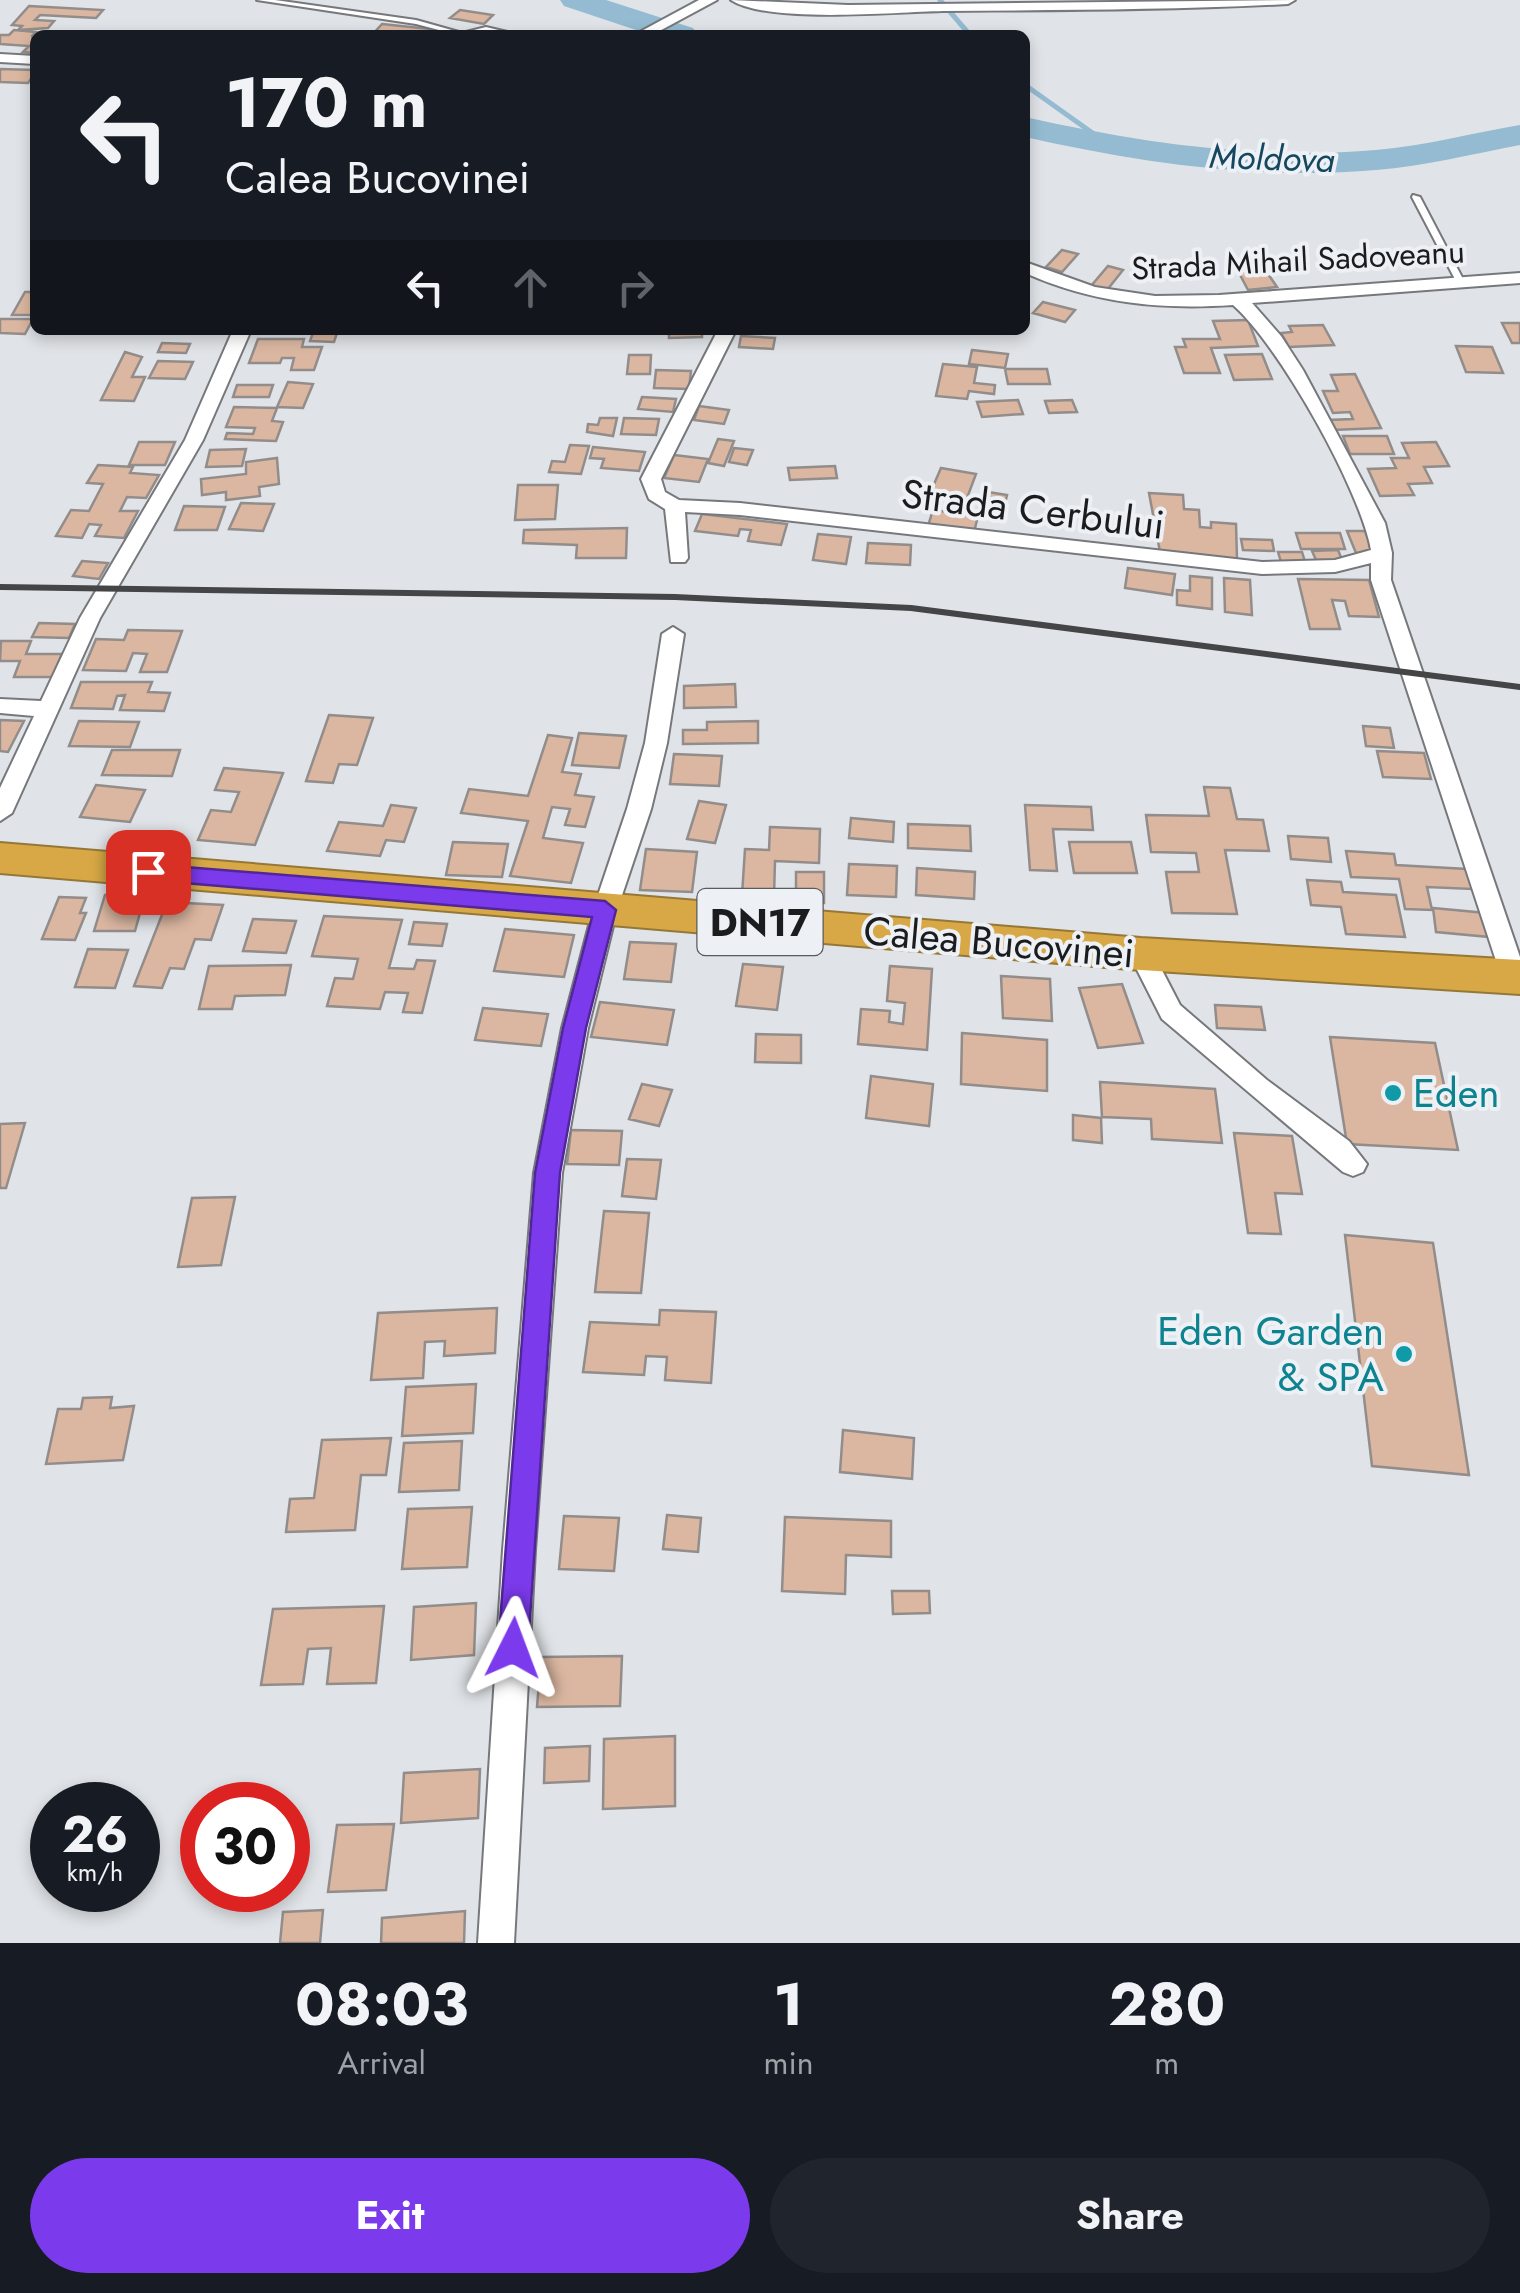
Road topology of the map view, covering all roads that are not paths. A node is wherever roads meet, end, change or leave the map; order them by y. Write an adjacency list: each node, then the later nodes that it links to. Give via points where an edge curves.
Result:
1 (260, 0): 5 (lane)
2 (1288, 0): 4 (street, via 935,8)
3 (707, 1): 6 (street)
4 (744, 1)
5 (447, 30)
6 (651, 30)
7 (0, 58): 8 (street)
8 (30, 60)
9 (1416, 197): 12 (lane)
10 (1030, 268): 13 (street, Strada Mihail Sadoveanu, via 1134,302)
11 (1520, 278): 12 (street, Strada Mihail Sadoveanu)
12 (1460, 283): 13 (street, Strada Mihail Sadoveanu)
13 (1238, 300): 17 (street, via 1260,317 1286,358 1375,523)
14 (240, 335): 21 (street, via 194,440 104,590)
15 (724, 335): 16 (street, via 650,479 656,495)
16 (675, 506): 17 (street, Strada Cerbului, via 1262,568 1335,566); 18 (street)
17 (1382, 553): 26 (street, via 1380,580)
18 (678, 558)
19 (673, 634): 24 (street, via 656,743)
20 (0, 706): 21 (street)
21 (46, 709): 22 (street)
22 (0, 813)
23 (0, 858): 24 (highway, Calea Bucovinei / DN17)
24 (605, 910): 25 (highway, Calea Bucovinei / DN17); 28 (street, via 574,1028 548,1173)
25 (1141, 954): 26 (highway, Calea Bucovinei / DN17); 27 (street, via 1170,1012)
26 (1517, 976)
27 (1352, 1164)
28 (496, 1943)

